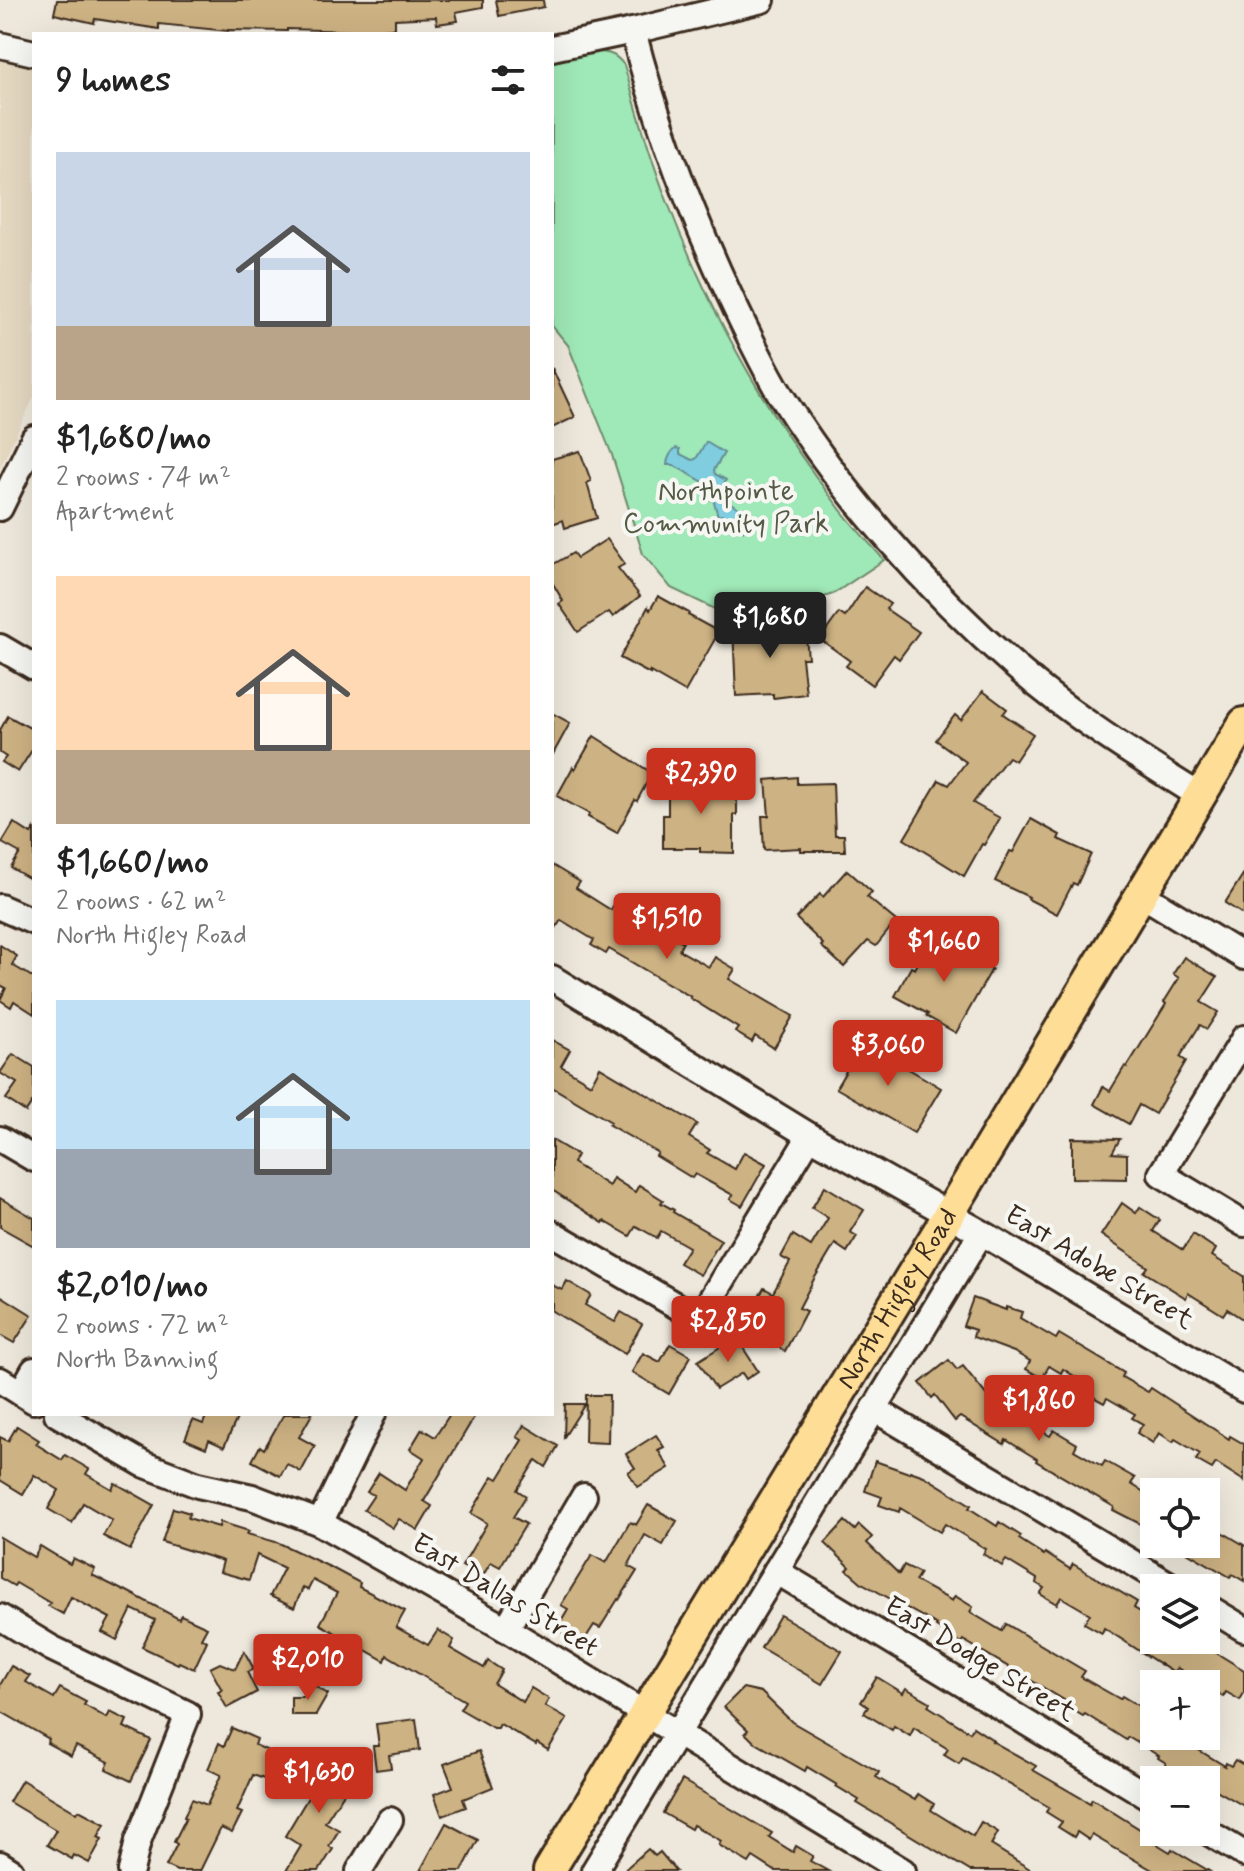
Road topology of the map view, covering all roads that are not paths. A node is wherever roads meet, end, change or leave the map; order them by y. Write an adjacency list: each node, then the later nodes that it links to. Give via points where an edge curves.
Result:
1 (762, 0): 2 (street)
2 (633, 31): 4 (street); 11 (street, via 645,80 702,237 777,388 825,459 918,573 998,651 1110,740)
3 (0, 45): 5 (street)
4 (554, 48)
5 (32, 53)
6 (32, 442): 7 (street)
7 (0, 508)
8 (0, 647): 9 (street)
9 (32, 666)
10 (1244, 723): 11 (main road, North Higley Road)
11 (1200, 796): 12 (main road, North Higley Road)
12 (1141, 894): 15 (street); 21 (main road, North Higley Road)
13 (0, 907): 14 (street)
14 (32, 921)
15 (1244, 957)
16 (554, 979): 18 (street, East Adobe Street)
17 (1244, 1038): 22 (street, via 1161,1174)
18 (810, 1136): 21 (street, East Adobe Street); 24 (street, via 699,1319)
19 (0, 1139): 20 (street)
20 (32, 1158)
21 (949, 1214): 23 (street, East Adobe Street); 39 (main road, North Higley Road)
22 (1244, 1224)
23 (981, 1233): 26 (street, East Adobe Street); 28 (street, North Higley Road)
24 (554, 1234)
25 (32, 1373): 27 (street)
26 (1244, 1390)
27 (18, 1391)
28 (874, 1409): 33 (street, North Higley Road); 34 (street)
29 (60, 1416): 32 (street, East Dallas Street, via 143,1464)
30 (372, 1416): 32 (street)
31 (584, 1496): 37 (street)
32 (320, 1523): 37 (street, East Dallas Street)
33 (776, 1571): 40 (street, North Higley Road); 41 (street, East Dodge Street)
34 (1151, 1574)
35 (1220, 1614): 38 (street)
36 (0, 1617): 47 (street, via 51,1648 188,1714)
37 (506, 1629): 39 (street, East Dallas Street)
38 (1244, 1629)
39 (644, 1715): 40 (street, East Dallas Street); 49 (main road, North Higley Road)
40 (677, 1734): 50 (street, North Higley Road); 51 (street, East Dallas Street)
41 (1140, 1792)
42 (390, 1820): 48 (street)
43 (1220, 1839): 44 (street)
44 (1244, 1854)
45 (0, 1864): 46 (street)
46 (11, 1871)
47 (131, 1871)
48 (359, 1871)
49 (549, 1871)
50 (594, 1871)
51 (903, 1871)

